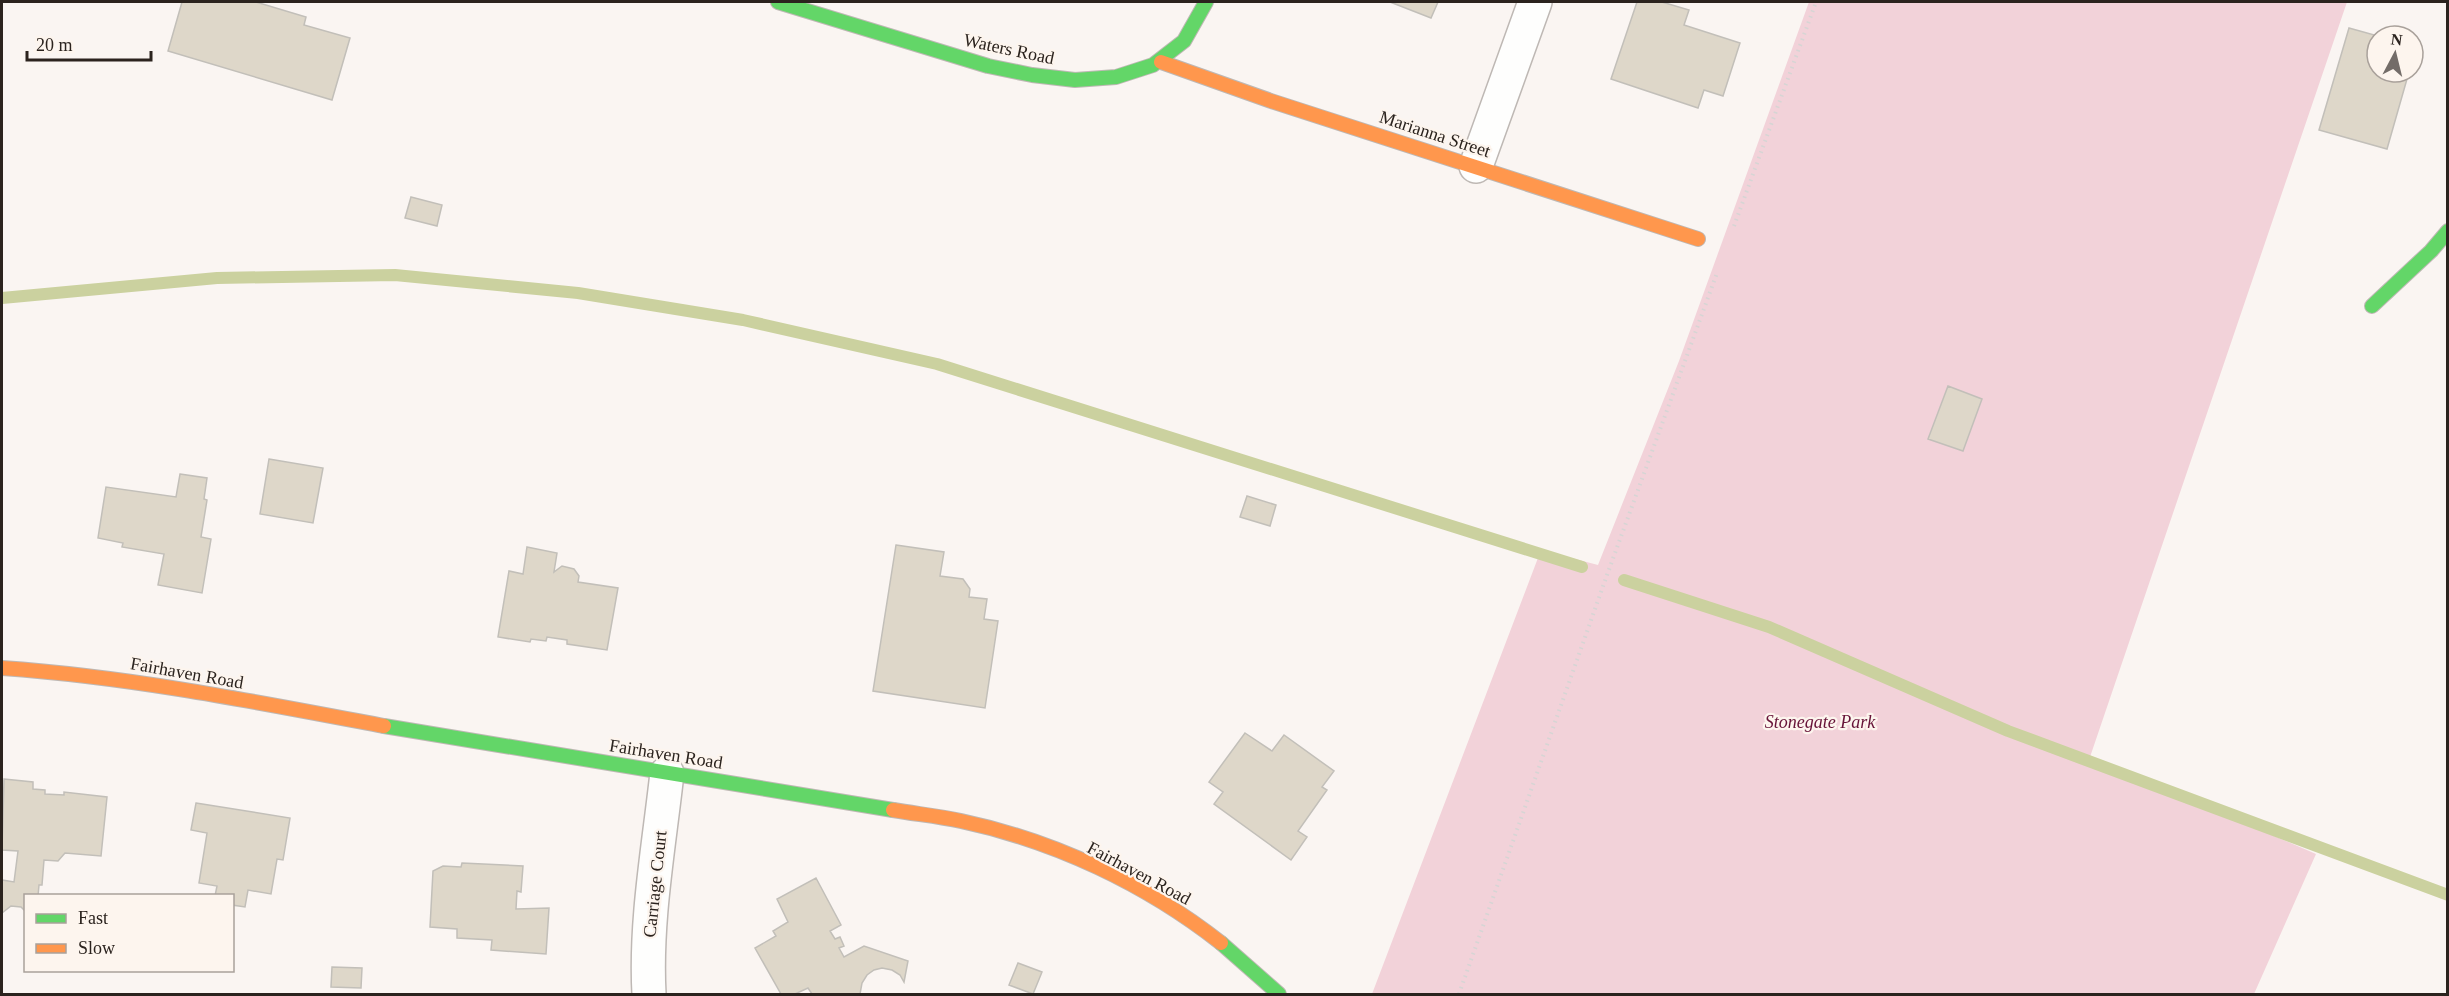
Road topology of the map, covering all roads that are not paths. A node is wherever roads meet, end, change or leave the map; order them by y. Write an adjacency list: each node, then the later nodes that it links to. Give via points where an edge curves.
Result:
1 (778, 2): 4 (street, Waters Road, via 997,69 1042,77 1117,77)
2 (1206, 2): 4 (street, Waters Road, via 1190,35)
3 (1535, 2): 5 (street)
4 (1161, 62): 5 (street, Marianna Street)
5 (1476, 166): 7 (street, Marianna Street)
6 (2448, 231): 8 (street)
7 (1698, 238)
8 (2373, 306)
9 (2, 668): 10 (street, Fairhaven Road, via 125,680)
10 (667, 773): 11 (street, Carriage Court, via 651,914); 12 (street, Fairhaven Road, via 962,821 1022,838 1087,863 1142,891 1188,919)
11 (649, 994)
12 (1280, 994)

